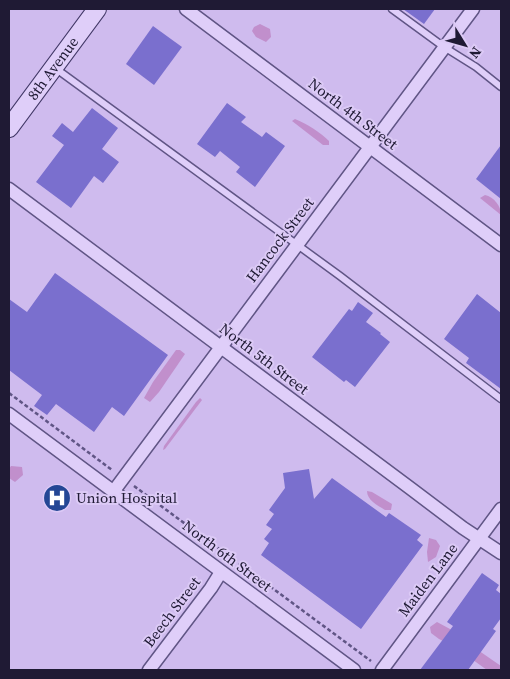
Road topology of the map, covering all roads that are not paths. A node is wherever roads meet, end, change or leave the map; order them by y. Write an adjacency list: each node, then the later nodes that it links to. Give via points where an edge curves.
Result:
1 (97, 9): 6 (street, 8th Avenue)
2 (186, 9): 9 (street, North 4th Street)
3 (392, 9): 5 (lane)
4 (473, 9): 5 (street, Hancock Street)
5 (444, 48): 7 (lane); 9 (street, Hancock Street)
6 (54, 67): 8 (street, 8th Avenue); 11 (lane)
7 (501, 87)
8 (9, 128)
9 (370, 146): 11 (street, Hancock Street); 12 (street, North 4th Street)
10 (9, 188): 13 (street, North 5th Street)
11 (297, 245): 13 (street, Hancock Street); 14 (lane)
12 (501, 245)
13 (221, 347): 16 (street, Hancock Street); 18 (street, North 5th Street)
14 (501, 399)
15 (9, 414): 16 (street, North 6th Street)
16 (113, 492): 20 (street, North 6th Street)
17 (501, 509): 18 (street, Maiden Lane)
18 (480, 538): 19 (street, North 5th Street); 23 (street, Maiden Lane)
19 (501, 553)
20 (221, 572): 21 (street, Beech Street); 22 (street, North 6th Street)
21 (149, 670)
22 (354, 670)
23 (382, 670)

